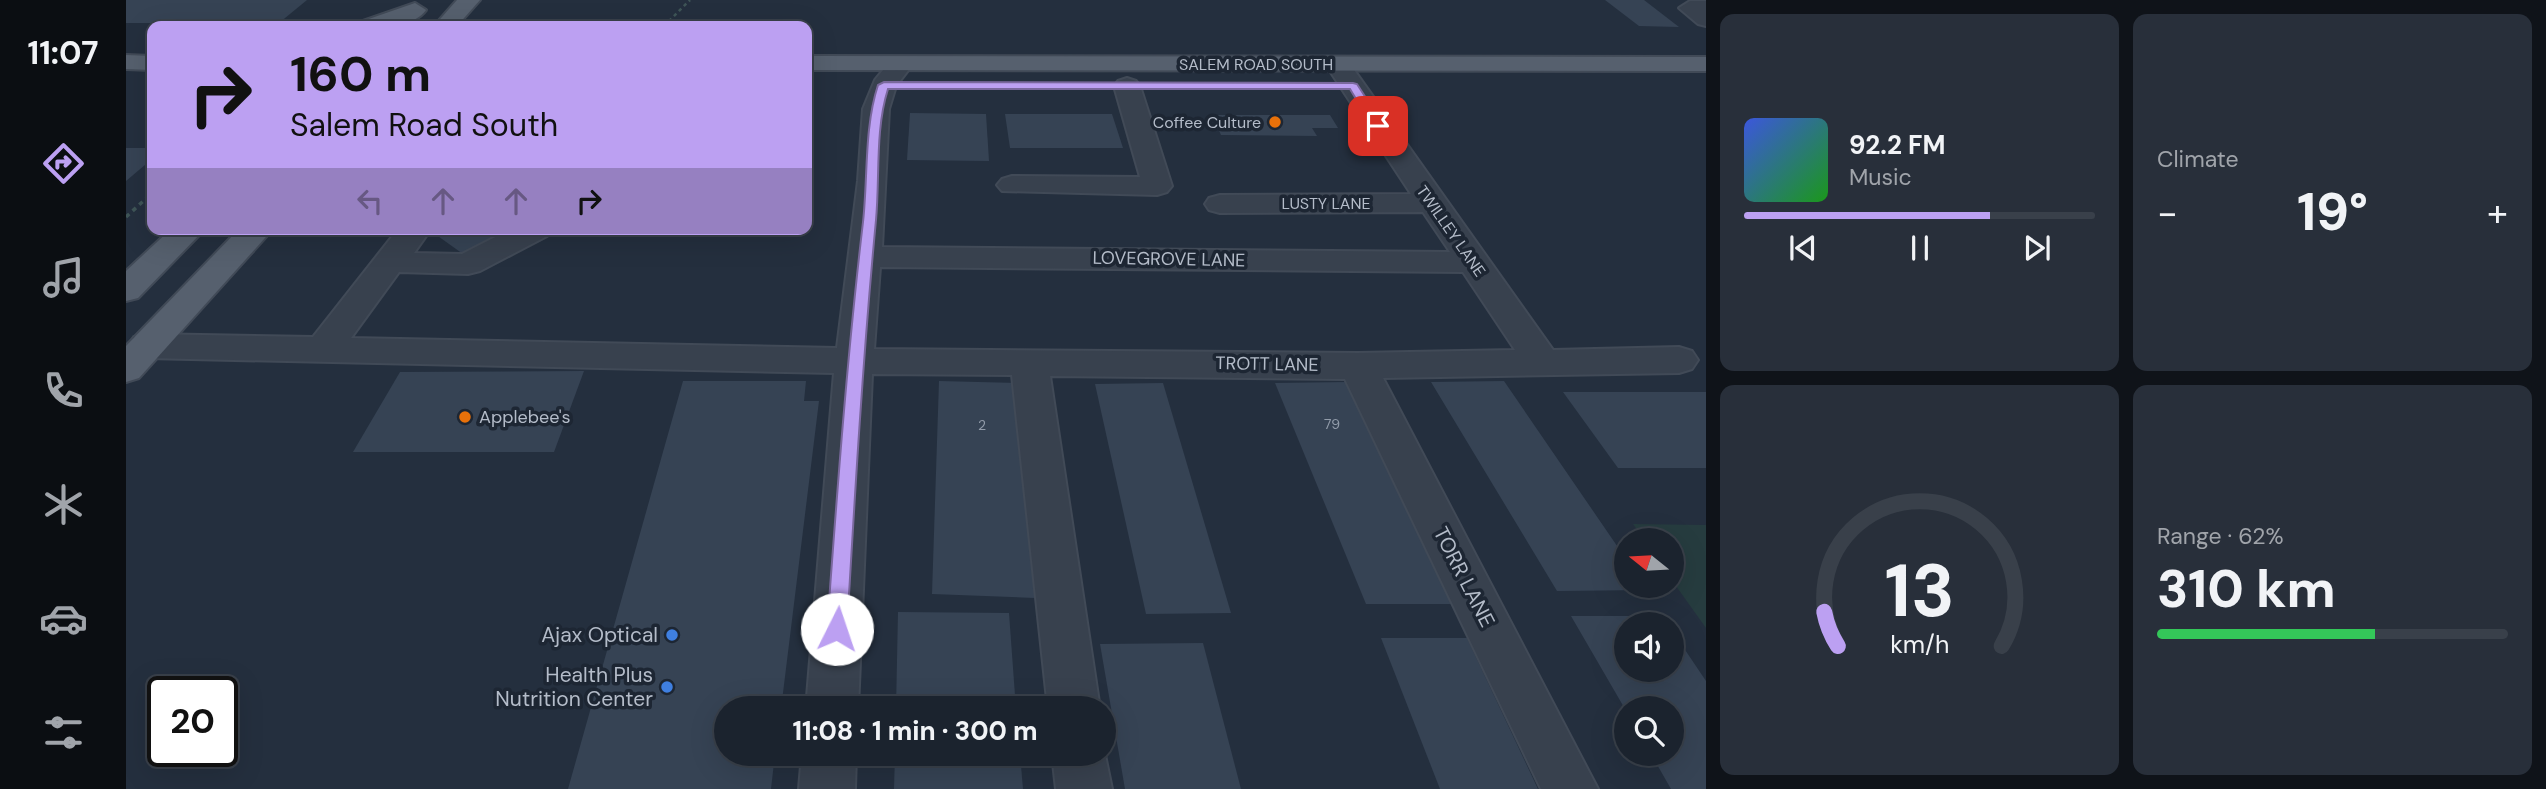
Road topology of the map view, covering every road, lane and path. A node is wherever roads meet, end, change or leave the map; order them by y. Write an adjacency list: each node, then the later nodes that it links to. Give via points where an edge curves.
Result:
1 (469, 0): 8 (main road)
2 (690, 0): 9 (path)
3 (421, 5): 6 (main road); 7 (main road)
4 (1706, 8): 5 (street, via 1690,8)
5 (1706, 19)
6 (383, 21)
7 (403, 21)
8 (452, 21)
9 (669, 21)
10 (126, 62): 11 (main road)
11 (147, 63)
12 (812, 64): 14 (main road, SALEM ROAD SOUTH)
13 (1706, 65): 15 (main road, SALEM ROAD SOUTH)
14 (892, 75): 15 (main road, SALEM ROAD SOUTH); 18 (main road, SALEM ROAD SOUTH); 20 (main road, SALEM ROAD SOUTH); 30 (street, via 876,109)
15 (1346, 76): 19 (main road, SALEM ROAD SOUTH); 20 (main road, SALEM ROAD SOUTH); 23 (street, TWILLEY LANE)
16 (126, 81): 17 (main road)
17 (147, 81)
18 (812, 84)
19 (1706, 85)
20 (1127, 86): 21 (street, via 1157,186)
21 (1012, 185)
22 (147, 198): 25 (path)
23 (1431, 203): 24 (street, LUSTY LANE); 32 (street, TWILLEY LANE)
24 (1220, 204)
25 (126, 217)
26 (183, 235): 33 (main road)
27 (251, 235): 35 (main road)
28 (410, 235): 31 (street)
29 (524, 235): 31 (street, via 468,264)
30 (865, 257): 32 (street, LOVEGROVE LANE); 38 (street)
31 (388, 262): 34 (street)
32 (1473, 262): 39 (street, TWILLEY LANE)
33 (126, 290)
34 (322, 351): 35 (street, TROTT LANE); 38 (street, TROTT LANE)
35 (136, 358)
36 (1679, 359): 39 (street, TROTT LANE)
37 (1028, 361): 38 (street, TROTT LANE); 40 (street, TROTT LANE); 42 (street)
38 (854, 362): 41 (street)
39 (1542, 362): 40 (street, TROTT LANE)
40 (1358, 366): 47 (street, TORR LANE)
41 (833, 696)
42 (1072, 696)
43 (829, 766): 45 (street)
44 (1081, 766): 46 (street)
45 (827, 789)
46 (1084, 789)
47 (1570, 789)

